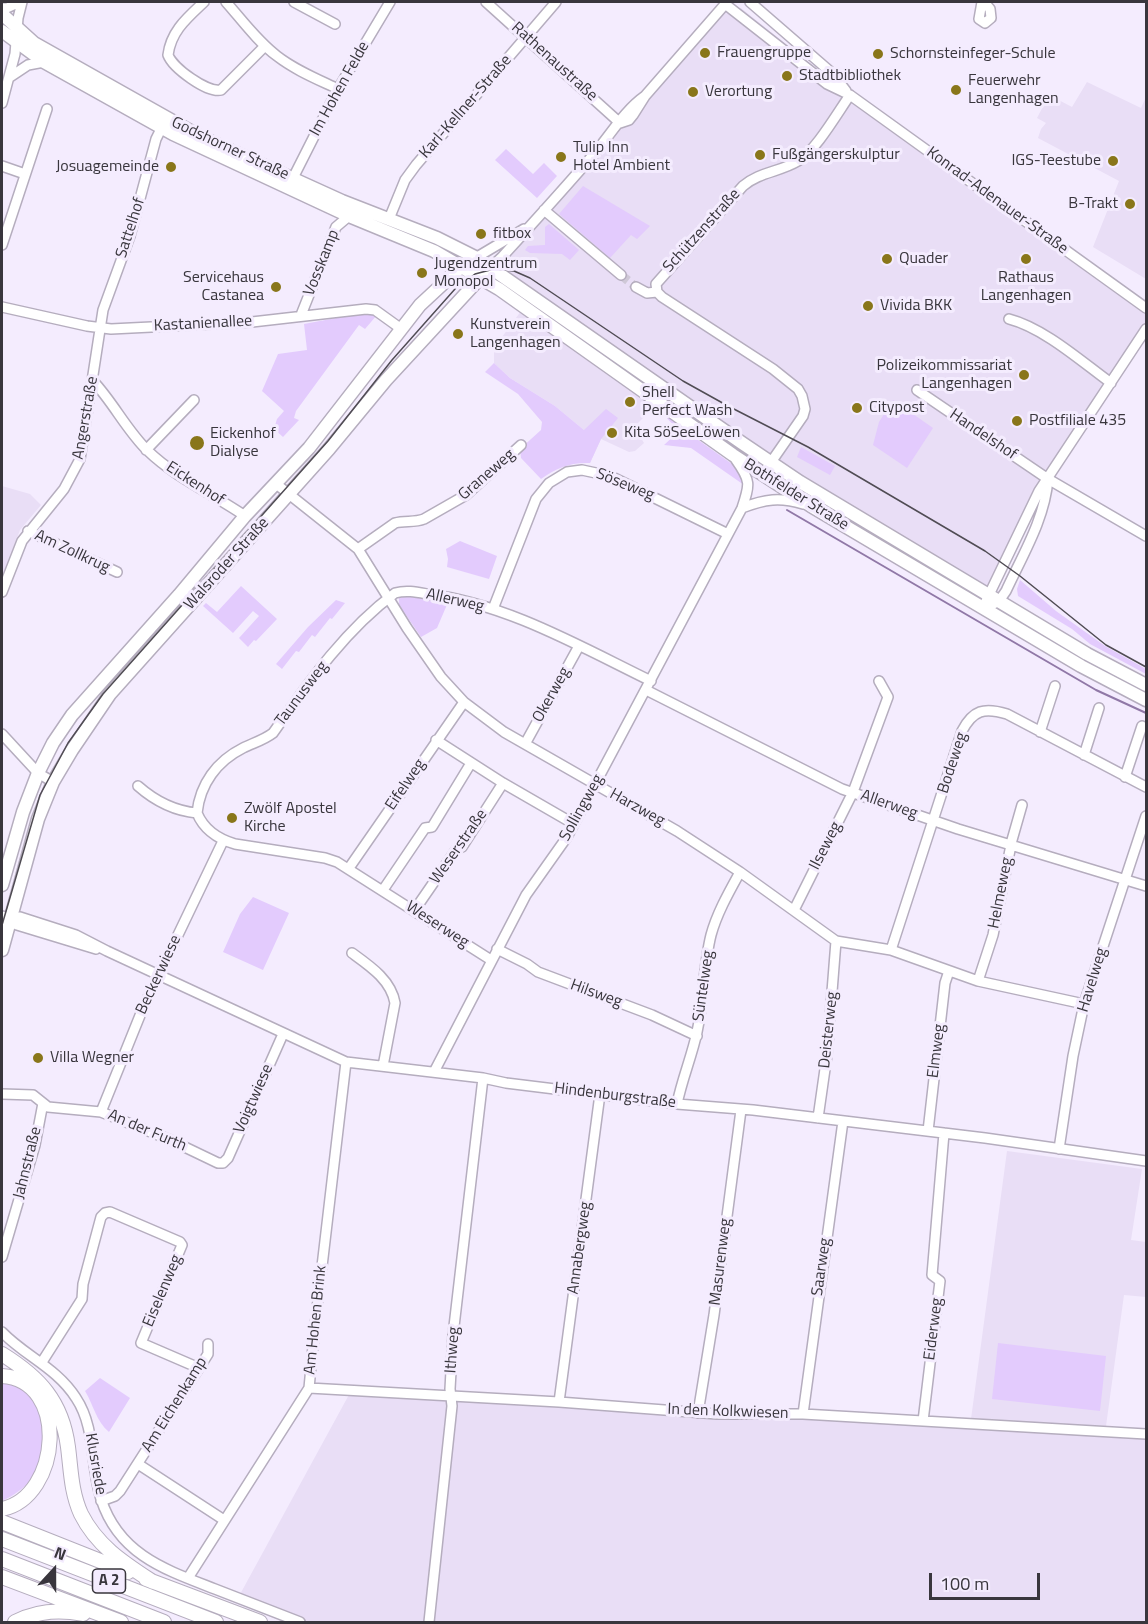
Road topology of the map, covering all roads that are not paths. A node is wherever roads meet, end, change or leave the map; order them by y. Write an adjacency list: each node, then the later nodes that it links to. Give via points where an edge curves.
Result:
1 (21, 2): 10 (street); 13 (street)
2 (204, 2): 17 (street, via 174,33 168,55 175,67 217,91 226,87)
3 (226, 2): 17 (street)
4 (294, 2): 12 (street)
5 (390, 2): 20 (street, Im Hohen Felde)
6 (486, 2): 15 (street, Rathenaustraße)
7 (556, 2): 15 (street, Karl-Kellner-Straße)
8 (750, 2): 21 (street, Konrad-Adenauer-Straße, via 833,74)
9 (726, 3): 21 (street, Konrad-Adenauer-Straße, via 827,84); 24 (street, Walsroder Straße, via 645,96 629,120)
10 (2, 8)
11 (2, 14): 13 (main road, Godshorner Straße)
12 (335, 24)
13 (17, 29): 16 (street); 28 (main road, Godshorner Straße, via 34,44 169,120)
14 (2, 31): 16 (main road, Godshorner Straße)
15 (526, 37): 24 (street, Rathenaustraße); 31 (street, Karl-Kellner-Straße, via 416,165 405,180)
16 (16, 43): 18 (main road, Godshorner Straße); 19 (street)
17 (265, 46): 20 (street, via 292,67)
18 (44, 62): 19 (street, via 28,64); 25 (main road, Godshorner Straße)
19 (10, 77): 22 (street)
20 (338, 89): 28 (street, Im Hohen Felde)
21 (849, 94): 40 (street, Schützenstraße, via 806,156 743,186 657,280); 42 (street, Konrad-Adenauer-Straße)
22 (2, 103)
23 (47, 109): 27 (street)
24 (620, 123): 29 (street, Walsroder Straße)
25 (162, 128): 30 (main road, Godshorner Straße); 46 (street, Sattelhof, via 130,236 107,295)
26 (2, 166): 27 (street)
27 (25, 174): 33 (street)
28 (293, 178): 31 (main road, Godshorner Straße)
29 (544, 210): 32 (street, Walsroder Straße); 37 (street)
30 (349, 216): 35 (main road, Godshorner Straße); 43 (street, Vosskamp, via 336,226)
31 (389, 219): 34 (main road, Godshorner Straße)
32 (531, 225): 34 (street, Walsroder Straße); 36 (street, Walsroder Straße)
33 (2, 245)
34 (475, 257): 35 (street, Walsroder Straße); 36 (main road, Bothfelder Straße)
35 (462, 266): 38 (main road, Bothfelder Straße); 45 (main road, Walsroder Straße)
36 (491, 267): 38 (street, Walsroder Straße); 55 (main road, Bothfelder Straße)
37 (621, 275)
38 (481, 278): 54 (main road, Bothfelder Straße); 59 (main road, Walsroder Straße, via 386,380)
39 (636, 287): 40 (street, via 646,293)
40 (657, 292): 55 (street, Schützenstraße, via 798,389 805,404 803,416)
41 (2, 307): 46 (street, Kastanienallee)
42 (1146, 308)
43 (301, 315): 45 (street, Kastanienallee, via 372,309); 46 (street, Kastanienallee, via 252,322)
44 (1010, 319): 49 (street, via 1039,331)
45 (400, 328): 58 (main road, Walsroder Straße, via 323,431)
46 (100, 329): 48 (street, Angerstraße)
47 (1146, 329): 49 (street)
48 (93, 381): 53 (street, Eickenhof); 63 (street, Angerstraße, via 75,471)
49 (1111, 383): 57 (street)
50 (916, 390): 57 (street, Handelshof)
51 (194, 400): 53 (street, Eickenhof)
52 (521, 445): 68 (street, Graneweg, via 466,495 417,522 395,523)
53 (146, 450): 62 (street, Eickenhof)
54 (733, 455): 56 (main road, Bothfelder Straße); 61 (street, Sollingweg, via 748,477)
55 (770, 462): 56 (street, Schützenstraße); 72 (main road, Bothfelder Straße)
56 (762, 475): 60 (main road, Bothfelder Straße)
57 (1048, 479): 65 (street, Handelshof); 66 (street, via 1044,506); 67 (street)
58 (274, 483): 59 (street, Harzweg); 62 (main road, Walsroder Straße)
59 (288, 495): 68 (street, Harzweg); 92 (main road, Walsroder Straße, via 111,694)
60 (811, 506): 61 (street, via 777,498); 74 (main road, Bothfelder Straße)
61 (742, 508): 64 (street, Sollingweg)
62 (245, 516): 90 (main road, Walsroder Straße, via 78,707)
63 (28, 531): 69 (street, Am Zollkrug); 70 (street, Angerstraße)
64 (728, 534): 73 (street, Söseweg, via 610,476 582,470 567,472 549,483 536,499); 78 (street, Sollingweg)
65 (1146, 536)
66 (1028, 544): 67 (street); 72 (street, via 1006,591)
67 (1014, 546): 72 (street)
68 (358, 549): 71 (street, Harzweg)
69 (117, 572)
70 (2, 592)
71 (389, 598): 73 (street, Allerweg, via 404,591 448,596); 81 (street, Harzweg, via 428,660); 99 (street, Taunusweg, via 340,644 273,733 221,763 199,798)
72 (993, 598): 74 (street); 77 (main road, Bothfelder Straße)
73 (493, 609): 75 (street, Allerweg)
74 (984, 609): 80 (main road, Bothfelder Straße)
75 (579, 646): 78 (street, Allerweg); 87 (street, Okerweg)
76 (879, 681): 97 (street, Ilseweg, via 888,697)
77 (1146, 685)
78 (648, 686): 94 (street, Sollingweg); 97 (street, Allerweg, via 829,784)
79 (1055, 686): 84 (street)
80 (1146, 700)
81 (464, 702): 86 (street, Eifelweg); 87 (street, Harzweg)
82 (1099, 708): 88 (street)
83 (1142, 726): 91 (street)
84 (1040, 732): 88 (street, Bodeweg); 101 (street, Bodeweg, via 996,711 976,713 962,731)
85 (2, 734): 90 (street)
86 (436, 741): 89 (street); 105 (street, Eifelweg)
87 (525, 744): 94 (street, Harzweg)
88 (1083, 755): 91 (street, Bodeweg)
89 (471, 763): 93 (street); 110 (street, via 432,827 425,828)
90 (38, 773): 92 (street); 108 (main road, Walsroder Straße)
91 (1125, 777): 96 (street, Bodeweg)
92 (53, 782): 113 (main road, Walsroder Straße)
93 (503, 783): 102 (street); 111 (street, Weserstraße, via 462,847)
94 (595, 785): 102 (street, Sollingweg); 106 (street, Harzweg)
95 (138, 786): 99 (street, via 168,806)
96 (1146, 787)
97 (853, 792): 101 (street, Allerweg); 112 (street, Ilseweg)
98 (1022, 805): 104 (street, Helmeweg)
99 (198, 813): 103 (street, Weserweg, via 201,823)
100 (1146, 816): 107 (street, Havelweg)
101 (934, 820): 104 (street, Allerweg); 117 (street, Bodeweg)
102 (574, 824): 115 (street, Sollingweg, via 526,895)
103 (223, 841): 105 (street, Weserweg, via 325,858); 121 (street, Beckerwiese)
104 (1011, 845): 107 (street, Allerweg); 122 (street, Helmeweg, via 993,934)
105 (349, 868): 110 (street, Weserweg)
106 (740, 872): 112 (street, Harzweg); 125 (street, Süntelweg, via 711,935)
107 (1126, 879): 109 (street, Allerweg); 123 (street, Havelweg)
108 (2, 885)
109 (1146, 886)
110 (383, 890): 111 (street, Weserweg)
111 (414, 910): 119 (street, Weserweg)
112 (794, 910): 114 (street, Harzweg)
113 (6, 918): 116 (main road, Walsroder Straße); 121 (street, Hindenburgstraße, via 20,917 70,932)
114 (836, 941): 117 (street, Harzweg); 136 (street, Deisterweg)
115 (497, 949): 119 (street, Sollingweg); 125 (street, Hilsweg, via 538,972)
116 (2, 950)
117 (891, 950): 120 (street, Harzweg)
118 (352, 953): 127 (street, via 380,975 394,997)
119 (491, 960): 128 (street, Sollingweg)
120 (949, 971): 122 (street, Harzweg); 138 (street, Elmweg)
121 (159, 975): 124 (street, Hindenburgstraße); 135 (street, Beckerwiese)
122 (978, 981): 123 (street, Harzweg)
123 (1084, 1004): 140 (street, Havelweg)
124 (283, 1034): 126 (street, Hindenburgstraße); 142 (street, Voigtwiese)
125 (697, 1036): 133 (street, Süntelweg)
126 (346, 1062): 127 (street, Hindenburgstraße); 150 (street, Am Hohen Brink)
127 (382, 1066): 128 (street, Hindenburgstraße)
128 (434, 1072): 129 (street, Hindenburgstraße)
129 (483, 1078): 131 (street, Hindenburgstraße); 151 (street, Ithweg, via 453,1335)
130 (2, 1094): 132 (street, An der Furth, via 33,1095)
131 (600, 1094): 133 (street, Hindenburgstraße); 152 (street, Annabergweg)
132 (43, 1103): 135 (street, An der Furth, via 48,1107); 143 (street, Jahnstraße, via 35,1145)
133 (677, 1104): 134 (street, Hindenburgstraße)
134 (741, 1110): 136 (street, Hindenburgstraße); 153 (street, Masurenweg)
135 (101, 1112): 142 (street, An der Furth)
136 (818, 1118): 137 (street, Hindenburgstraße)
137 (843, 1121): 138 (street, Hindenburgstraße); 154 (street, Saarweg)
138 (928, 1131): 139 (street, Hindenburgstraße)
139 (944, 1133): 140 (street, Hindenburgstraße); 155 (street, Eiderweg, via 932,1275 940,1281)
140 (1059, 1149): 141 (street, Hindenburgstraße)
141 (1146, 1161)
142 (223, 1163)
143 (2, 1257)
144 (2, 1332): 147 (street, Klusriede)
145 (208, 1344): 148 (street, Am Eichenkamp, via 208,1354)
146 (2, 1354): 166 (highway, via 32,1375 56,1405 66,1433 72,1488 88,1525 107,1549)
147 (42, 1362): 148 (street, Eiselenweg, via 82,1299 102,1217 110,1212 182,1245 141,1342); 158 (street, Klusriede, via 63,1380 84,1414)
148 (199, 1368): 157 (street, Am Eichenkamp)
149 (2, 1376): 159 (highway, via 19,1380 36,1392 46,1410 49,1434 46,1460 35,1486 17,1503)
150 (309, 1388): 151 (street, In den Kolkwiesen); 160 (street, Am Hohen Brink)
151 (451, 1396): 152 (street, In den Kolkwiesen); 174 (street, Ithweg)
152 (559, 1402): 153 (street, In den Kolkwiesen)
153 (698, 1413): 154 (street, In den Kolkwiesen)
154 (803, 1414): 155 (street, In den Kolkwiesen)
155 (923, 1421): 156 (street, In den Kolkwiesen)
156 (1146, 1434)
157 (138, 1464): 158 (street, Am Eichenkamp, via 120,1491); 160 (street, Am Eichenkamp)
158 (101, 1502): 165 (street, Klusriede, via 121,1537 137,1552 153,1564)
159 (2, 1509)
160 (224, 1520): 165 (street, Am Hohen Brink)
161 (2, 1522): 166 (highway)
162 (2, 1539): 171 (highway, A 2)
163 (2, 1559): 170 (highway, A 2)
164 (2, 1576): 169 (highway)
165 (188, 1578): 173 (street, Klusriede)
166 (153, 1581): 172 (highway)
167 (15, 1623): 168 (highway, via 35,1614 61,1611)
168 (114, 1623)
169 (121, 1623)
170 (164, 1623)
171 (216, 1623)
172 (260, 1623)
173 (300, 1623)
174 (429, 1623)

